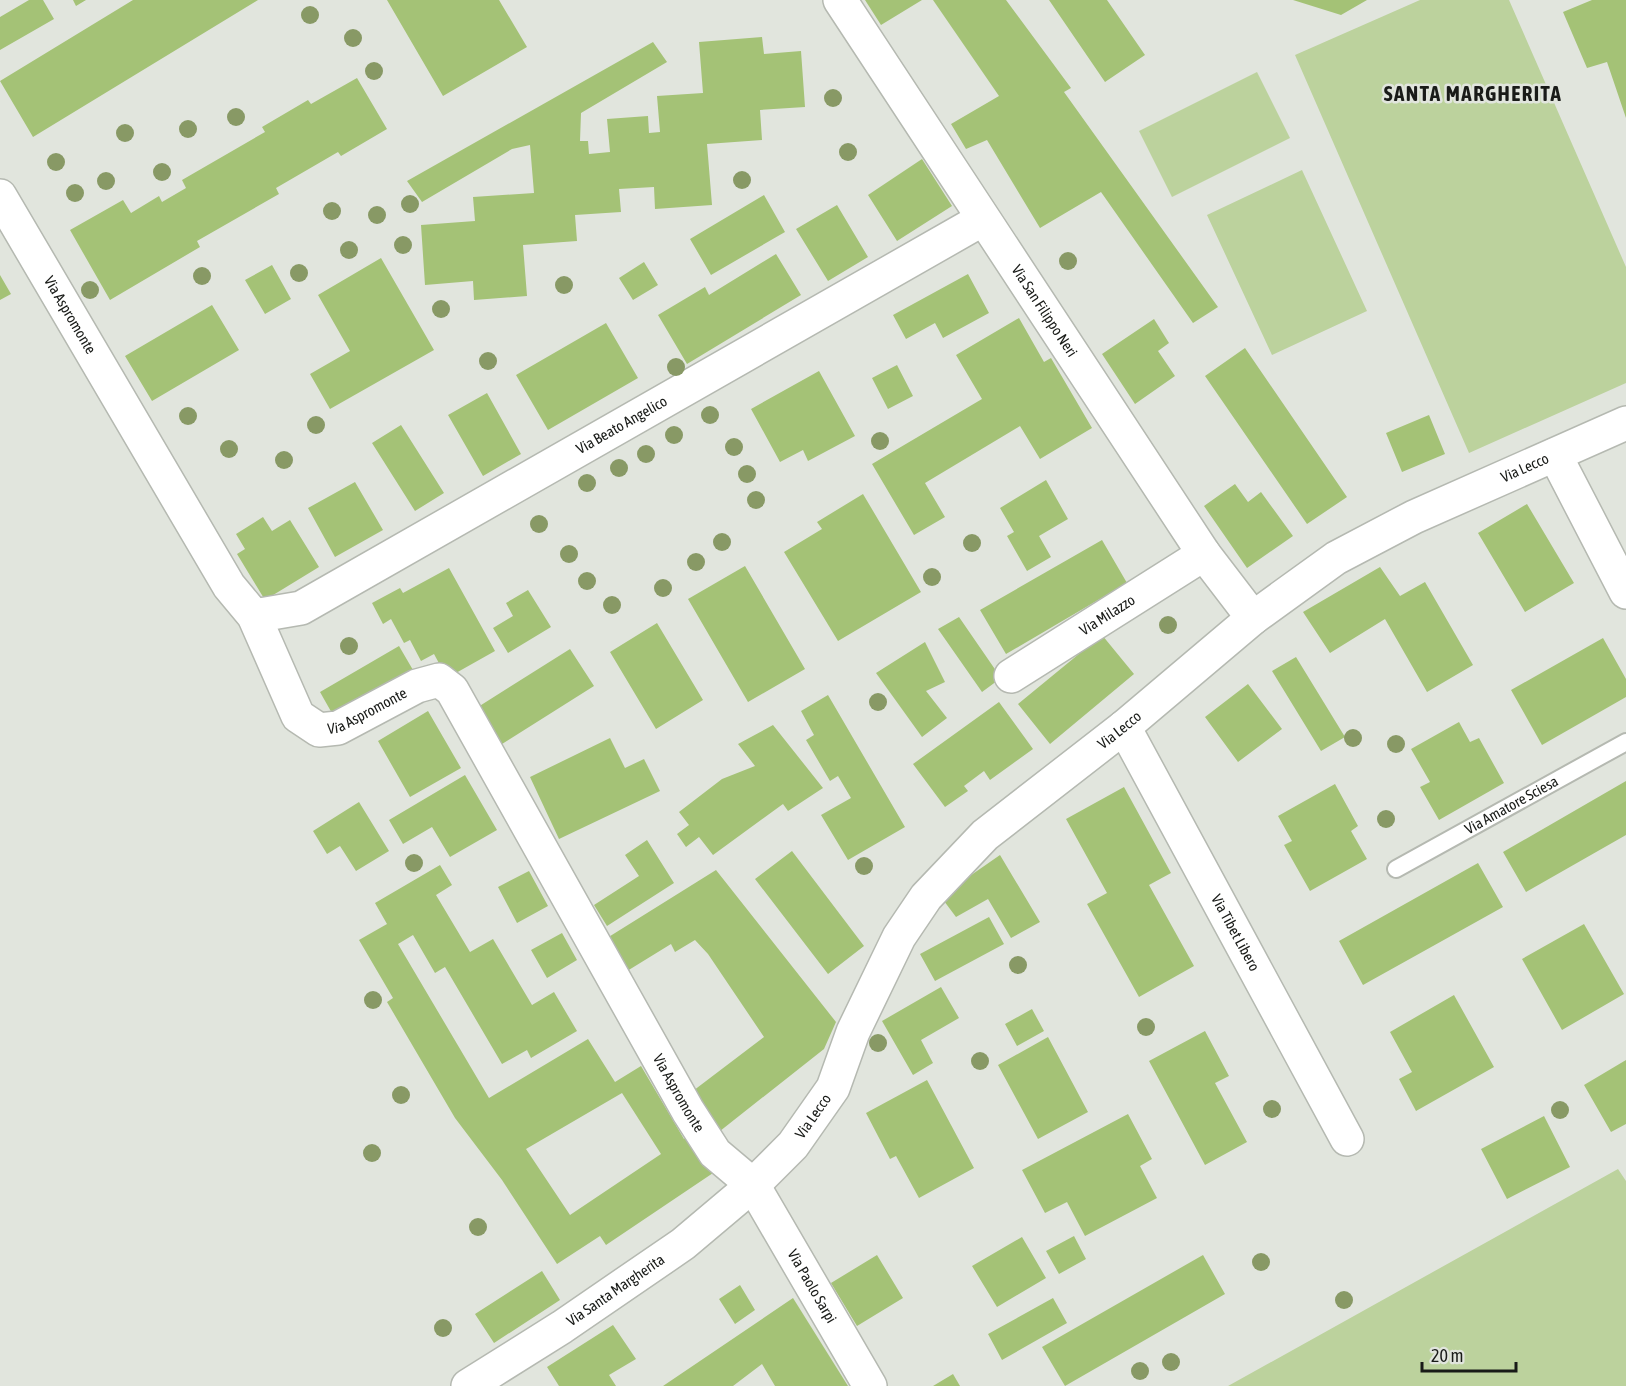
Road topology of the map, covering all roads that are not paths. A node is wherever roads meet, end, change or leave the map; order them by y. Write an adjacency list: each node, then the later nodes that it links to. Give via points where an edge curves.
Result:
1 (840, 0): 3 (street, Via San Filippo Neri)
2 (2, 205): 8 (street, Via Aspromonte, via 230,586)
3 (983, 219): 6 (street, Via San Filippo Neri); 8 (street, Via Beato Angelico, via 301,608)
4 (1626, 423): 5 (street, Via Lecco)
5 (1555, 455): 7 (street); 9 (street, Via Lecco, via 1381,533 1336,558)
6 (1204, 554): 9 (street, Via San Filippo Neri); 10 (street, Via Milazzo)
7 (1626, 592)
8 (254, 616): 15 (street, Via Aspromonte, via 298,716 319,730 338,728 417,686 439,680 452,690 688,1111 715,1153)
9 (1253, 618): 11 (street, Via Lecco)
10 (1011, 676)
11 (1124, 727): 14 (street, Via Tibet Libero); 15 (street, Via Lecco, via 985,835 926,897 899,937 853,1032 833,1088 793,1145)
12 (1626, 742): 13 (lane, Via Amatore Sciesa)
13 (1396, 869)
14 (1347, 1139)
15 (753, 1185): 16 (street, Via Santa Margherita, via 683,1244); 17 (street, Via Paolo Sarpi)
16 (468, 1386)
17 (870, 1386)

